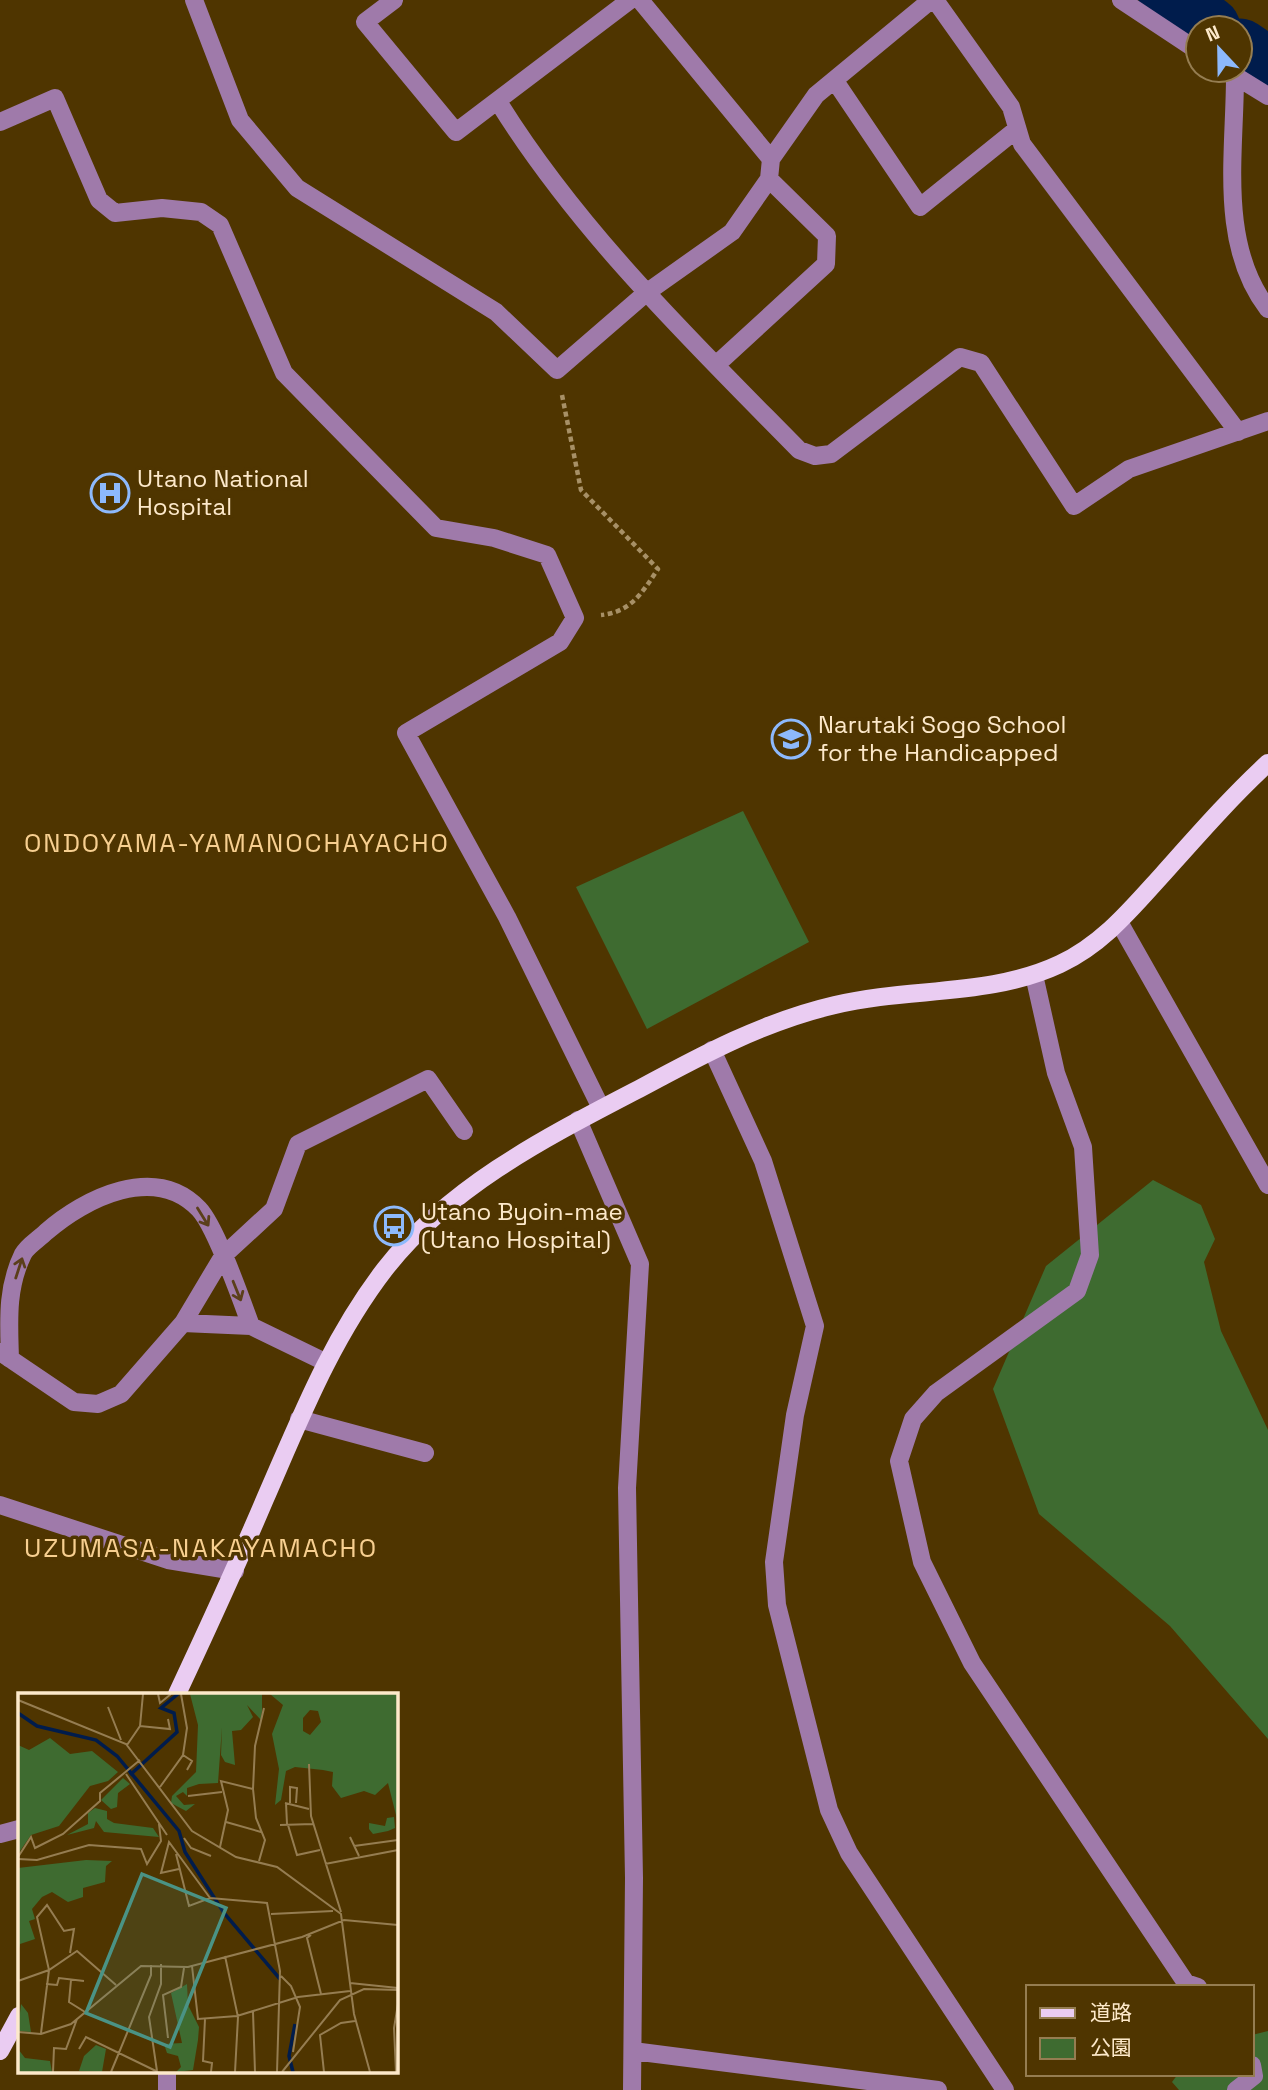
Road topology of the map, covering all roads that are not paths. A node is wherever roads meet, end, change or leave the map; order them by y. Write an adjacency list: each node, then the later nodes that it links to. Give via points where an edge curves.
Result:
1 (194, 0): 17 (street, via 240,120 298,188 496,312 557,370)
2 (394, 0): 12 (street, via 365,22 457,132)
3 (630, 0): 12 (street)
4 (640, 0): 15 (street)
5 (933, 0): 8 (street); 14 (street, via 1011,107)
6 (1121, 0): 7 (street)
7 (1184, 42)
8 (835, 81): 14 (street, via 920,207); 15 (street, via 816,95)
9 (1231, 84): 18 (street, via 1232,217 1242,263)
10 (1249, 84): 11 (street)
11 (1268, 96)
12 (499, 103): 17 (street, via 533,158)
13 (0, 122): 26 (street, via 55,97 99,200 115,213 162,208 201,212 220,225 284,373 436,528 494,538 547,555 575,618 560,642 406,733 507,917)
14 (1017, 129): 21 (street, via 1022,144)
15 (771, 159): 16 (street)
16 (769, 179): 17 (street, via 732,232); 19 (street, via 827,236 826,264)
17 (646, 293): 19 (street)
18 (1268, 309)
19 (716, 365): 21 (street, via 799,450 815,456 831,454 960,357 981,363 1074,506 1129,469)
20 (1268, 421): 21 (street)
21 (1238, 432)
22 (1268, 763): 23 (main road)
23 (1119, 922): 24 (main road, via 1083,952); 29 (street)
24 (1034, 975): 25 (main road, via 836,1004 766,1026); 42 (street, via 1056,1073 1083,1147 1090,1255 1076,1291 936,1393 913,1419 899,1461 922,1562 972,1663)
25 (712, 1050): 26 (main road); 51 (street, via 763,1161 815,1326 795,1415 774,1562 777,1605 829,1810 849,1853)
26 (601, 1108): 27 (main road)
27 (578, 1120): 34 (main road, via 496,1169 424,1227 385,1269); 45 (street, via 640,1264 627,1488)
28 (464, 1131): 30 (street, via 428,1079 298,1144 274,1209)
29 (1268, 1185)
30 (223, 1256): 31 (street); 32 (street, one-way to 32); 33 (street, one-way to 30, via 8,1301 24,1252 67,1213 122,1188 173,1191 200,1209)
31 (183, 1323): 32 (street); 33 (street, via 121,1394 98,1404 74,1402)
32 (251, 1326): 34 (street)
33 (5, 1355)
34 (326, 1363): 35 (main road)
35 (299, 1419): 36 (street); 38 (main road)
36 (425, 1453)
37 (0, 1505): 38 (street, via 169,1560)
38 (235, 1571): 39 (main road)
39 (178, 1693)
40 (18, 1829): 41 (street)
41 (0, 1834)
42 (1192, 1985)
43 (18, 2018): 44 (main road)
44 (0, 2051)
45 (634, 2051): 49 (street); 50 (street)
46 (167, 2072): 48 (street)
47 (1254, 2076): 52 (street)
48 (167, 2090)
49 (632, 2090)
50 (937, 2090)
51 (1006, 2090)
52 (1236, 2090)

